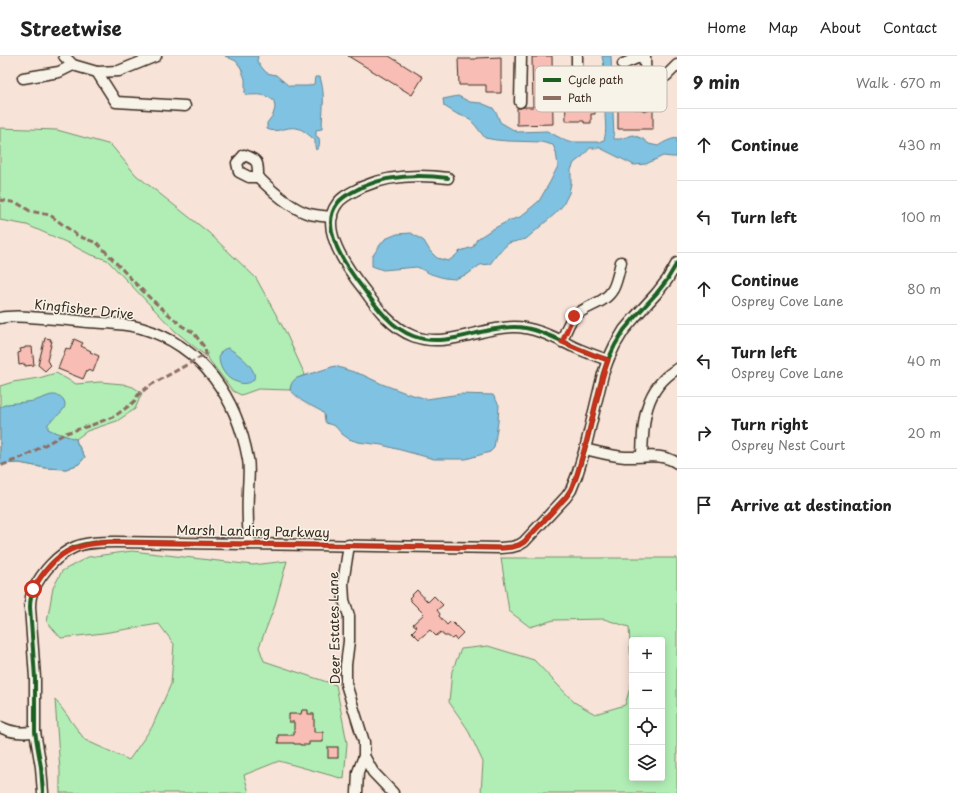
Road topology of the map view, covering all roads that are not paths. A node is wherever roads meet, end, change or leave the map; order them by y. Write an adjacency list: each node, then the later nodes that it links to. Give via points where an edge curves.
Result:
1 (156, 56): 7 (street)
2 (520, 56): 14 (street)
3 (642, 56): 8 (street)
4 (645, 56): 10 (street)
5 (672, 56): 9 (street)
6 (68, 59): 11 (street); 13 (street, via 59,72)
7 (134, 60): 11 (street, via 119,71)
8 (623, 64)
9 (677, 64): 12 (street)
10 (645, 66)
11 (97, 72): 15 (street, via 116,102)
12 (667, 75)
13 (23, 78)
14 (520, 102)
15 (185, 106)
16 (258, 177): 18 (street, via 293,207 310,214)
17 (448, 178): 18 (street, via 418,175 371,183 341,200)
18 (332, 217): 22 (street, via 333,237 340,255 374,304 403,331 426,340 443,340 513,327 538,331)
19 (621, 262): 22 (street, via 611,292 602,301 574,316)
20 (676, 269): 23 (street, via 624,330)
21 (0, 318): 28 (street, Kingfisher Drive, via 19,316 123,324 156,333 197,359 219,384 228,399 243,440 249,468)
22 (562, 342): 23 (street)
23 (608, 360): 25 (street, Marsh Landing Parkway)
24 (677, 369): 26 (street, via 660,383 652,394 642,434)
25 (585, 449): 26 (street, via 626,457); 29 (street, Marsh Landing Parkway, via 571,490 519,545 502,548)
26 (642, 456): 27 (street, via 660,456)
27 (677, 463)
28 (249, 544): 29 (street, Marsh Landing Parkway); 31 (street, Marsh Landing Parkway, via 100,542 75,547 56,559 40,577 31,596)
29 (348, 545): 32 (street, Deer Estates Lane, via 343,582 344,600 349,616 346,684 364,742)
30 (0, 727): 31 (street, via 12,732)
31 (35, 732): 33 (street, Marsh Landing Parkway)
32 (364, 756): 34 (street, Deer Estates Lane, via 358,772); 35 (street, Deer Estates Lane)
33 (43, 793)
34 (357, 793)
35 (392, 793)

